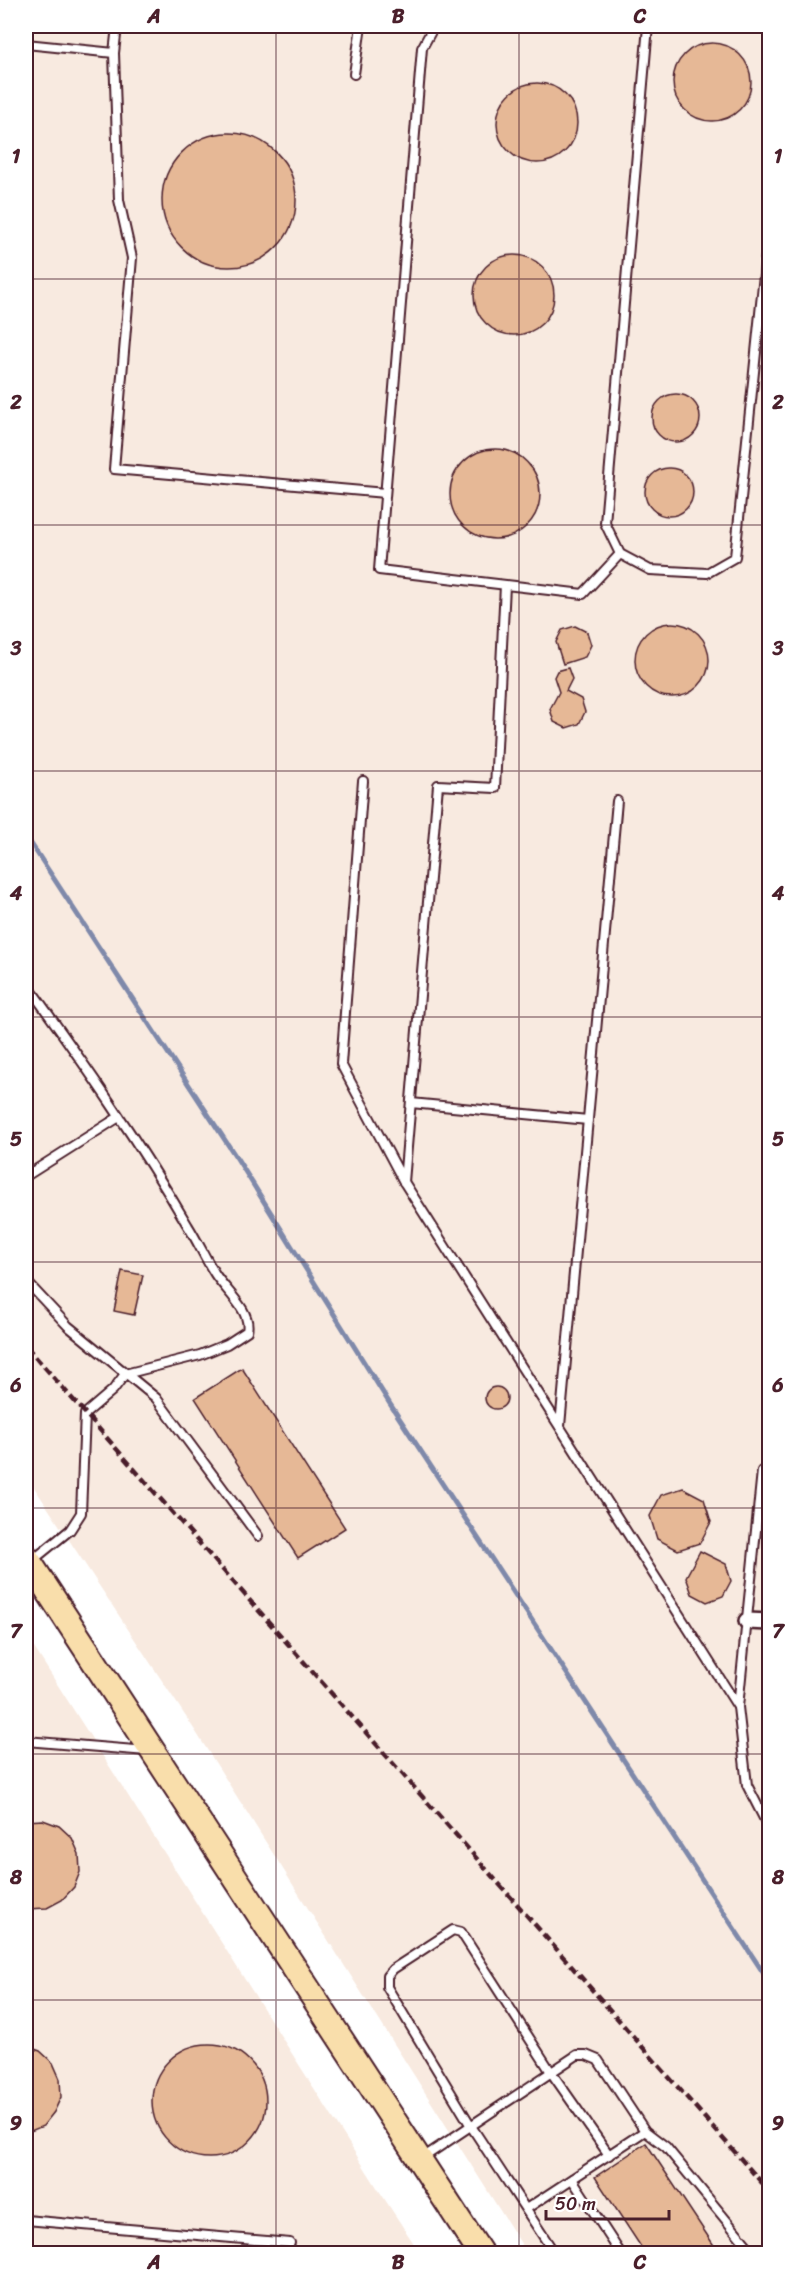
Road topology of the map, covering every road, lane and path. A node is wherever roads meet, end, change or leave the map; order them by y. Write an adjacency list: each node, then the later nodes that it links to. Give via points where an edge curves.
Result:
1 (117, 26): 6 (lane)
2 (361, 26): 7 (lane)
3 (434, 26): 9 (lane, via 422,48)
4 (648, 26): 10 (lane, via 605,523)
5 (26, 44): 6 (lane)
6 (114, 53): 9 (lane, via 119,200 132,258 114,469)
7 (354, 74)
8 (770, 216): 10 (lane, via 735,557 707,573 650,570)
9 (385, 493): 11 (lane, via 379,570)
10 (620, 554): 11 (lane, via 583,594)
11 (505, 585): 15 (lane, via 495,788 438,785)
12 (363, 781): 19 (lane, via 341,1064)
13 (617, 801): 17 (lane)
14 (26, 983): 16 (lane)
15 (411, 1102): 17 (lane); 19 (lane)
16 (119, 1117): 18 (lane); 21 (lane, via 249,1325 247,1331 227,1344 200,1355)
17 (588, 1120): 22 (lane)
18 (26, 1176)
19 (404, 1182): 22 (lane)
20 (26, 1281): 21 (lane, via 68,1326)
21 (125, 1374): 24 (lane, via 156,1398); 25 (lane, via 85,1414 81,1514 70,1530)
22 (560, 1426): 28 (lane)
23 (762, 1471): 26 (lane)
24 (258, 1536)
25 (27, 1560): 30 (main road)
26 (747, 1621): 27 (street); 28 (lane)
27 (770, 1622)
28 (738, 1707): 31 (lane, via 747,1785)
29 (26, 1741): 30 (lane)
30 (153, 1751): 36 (main road)
31 (770, 1830)
32 (551, 2072): 33 (lane); 33 (lane, via 461,1932 453,1930 393,1969 387,1976 387,1987); 34 (lane, via 577,2055 598,2060); 35 (lane)
33 (471, 2126): 36 (lane); 38 (lane)
34 (645, 2131): 35 (lane); 44 (lane, via 666,2147)
35 (609, 2155): 37 (lane)
36 (420, 2160): 41 (main road)
37 (572, 2179): 38 (lane); 43 (lane)
38 (526, 2209): 42 (lane)
39 (26, 2220): 40 (lane)
40 (290, 2244)
41 (481, 2253)
42 (555, 2253)
43 (621, 2253)
44 (754, 2253)

